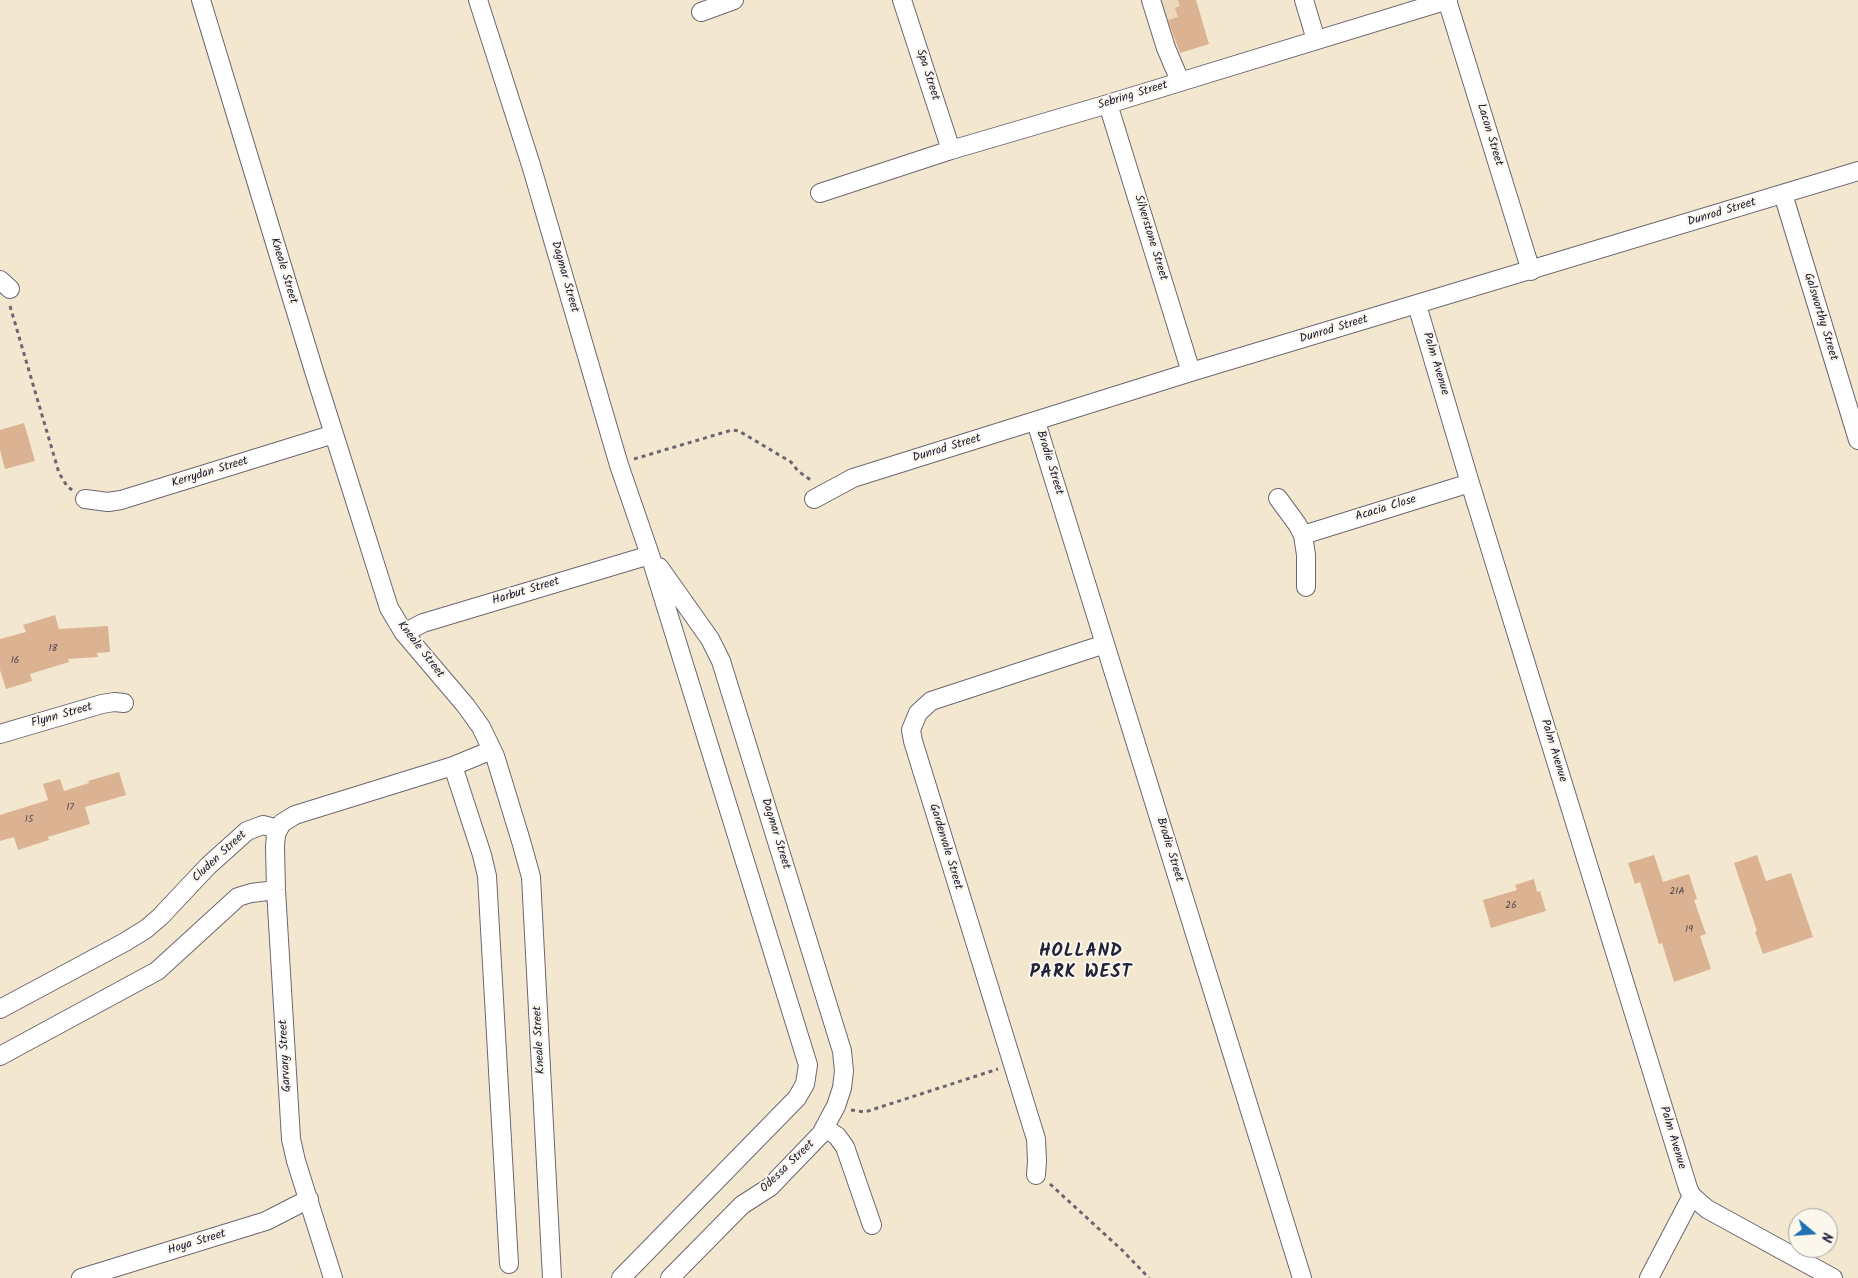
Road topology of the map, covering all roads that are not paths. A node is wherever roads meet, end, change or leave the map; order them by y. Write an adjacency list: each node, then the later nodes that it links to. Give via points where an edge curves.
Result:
1 (201, 0): 21 (street, Kneale Street)
2 (478, 0): 27 (street, Dagmar Street, via 531,165 619,465)
3 (734, 0): 8 (street)
4 (902, 0): 12 (street, Spa Street)
5 (1151, 0): 10 (street)
6 (1304, 0): 9 (street)
7 (1447, 0): 9 (street, Sebring Street); 16 (street, Lacon Street)
8 (701, 12)
9 (1316, 40): 10 (street, Sebring Street)
10 (1180, 81): 11 (street, Sebring Street)
11 (1108, 104): 12 (street, Sebring Street); 18 (street, Silverstone Street)
12 (951, 150): 14 (street, Sebring Street)
13 (1858, 172): 15 (street, Dunrod Street)
14 (820, 193)
15 (1783, 194): 16 (street, Dunrod Street); 20 (street, Galsworthy Street)
16 (1531, 271): 17 (street, Dunrod Street)
17 (1417, 305): 18 (street, Dunrod Street); 22 (street, Palm Avenue)
18 (1191, 372): 19 (street, Dunrod Street)
19 (1036, 422): 23 (street, Dunrod Street, via 853,478); 30 (street, Brodie Street)
20 (1856, 429)
21 (334, 434): 25 (street, Kerrydan Street, via 121,500); 29 (street, Kneale Street, via 389,608)
22 (1470, 483): 26 (street, Acacia Close); 41 (street, Palm Avenue)
23 (821, 495)
24 (1278, 498): 26 (street)
25 (85, 499)
26 (1302, 535): 28 (street)
27 (650, 555): 29 (street, Harbut Street, via 423,623); 39 (street, Dagmar Street, via 710,639 724,671 842,1051 843,1078 837,1105); 48 (street, Dagmar Street, via 806,1059 807,1079 797,1098)
28 (1306, 587)
29 (404, 633): 33 (street, Kneale Street, via 474,716)
30 (1105, 644): 40 (street, Gardenvale Street, via 936,698 922,708 912,726 913,741 1036,1139); 50 (street, Brodie Street)
31 (124, 703): 32 (street, Flynn Street, via 102,704)
32 (0, 734)
33 (492, 750): 34 (street); 47 (street, Kneale Street, via 530,877)
34 (453, 766): 35 (street, via 302,812 286,820); 44 (street, via 487,876)
35 (278, 829): 36 (street, Garvary Street, via 274,847); 37 (street, Cluden Street, via 266,825 247,831 146,929)
36 (276, 890): 38 (street, via 238,897 157,971); 42 (street, Garvary Street, via 291,1139)
37 (0, 1009)
38 (0, 1056)
39 (825, 1128): 43 (street, Odessa Street, via 845,1147); 49 (street, Odessa Street, via 770,1187 742,1205)
40 (1036, 1174)
41 (1692, 1196): 51 (street); 52 (street, via 1702,1206)
42 (308, 1198): 45 (street, Hoya Street, via 266,1221); 46 (street, Garvary Street)
43 (872, 1225)
44 (509, 1264)
45 (81, 1278)
46 (333, 1278)
47 (552, 1278)
48 (621, 1278)
49 (670, 1278)
50 (1302, 1278)
51 (1649, 1278)
52 (1833, 1278)

